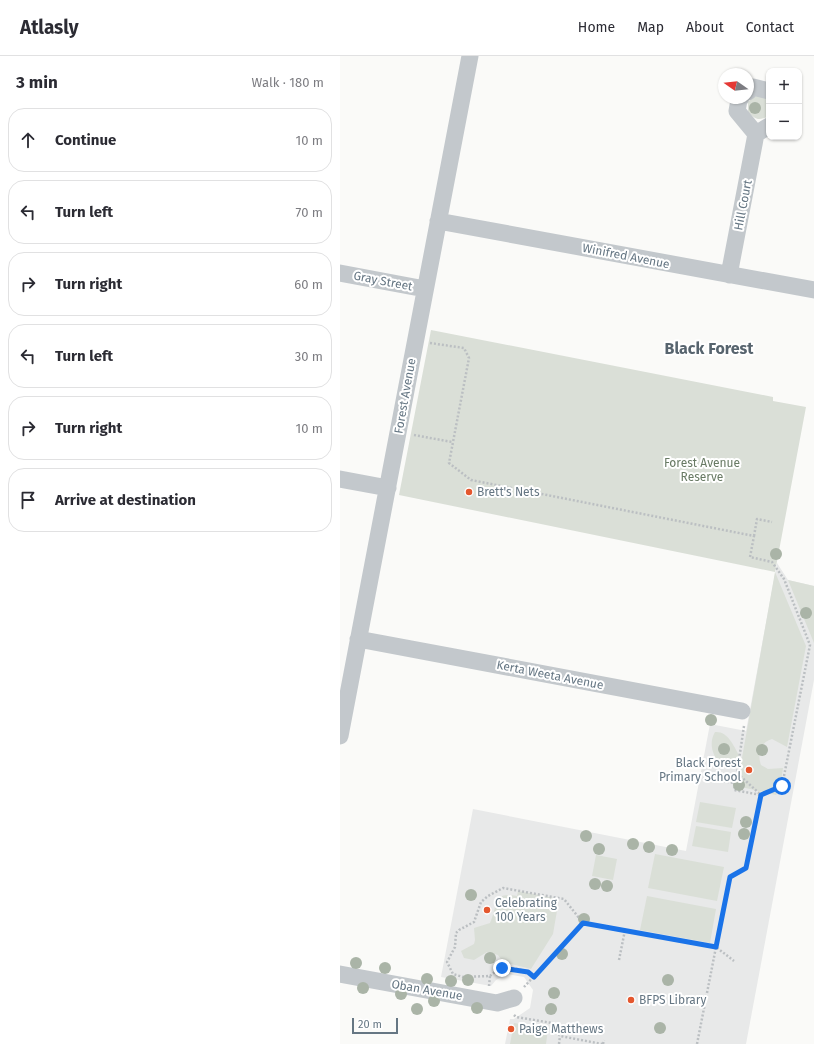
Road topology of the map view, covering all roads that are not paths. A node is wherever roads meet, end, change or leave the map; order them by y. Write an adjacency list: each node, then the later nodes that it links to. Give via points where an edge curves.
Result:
1 (469, 56): 6 (street, Forest Avenue)
2 (754, 87): 3 (street)
3 (766, 90)
4 (738, 104): 5 (street, Hill Court, via 737,111)
5 (762, 130): 8 (street, Hill Court)
6 (438, 221): 8 (street, Winifred Avenue); 9 (street, Forest Avenue)
7 (340, 273): 9 (street, Gray Street)
8 (729, 275): 10 (street, Winifred Avenue)
9 (425, 289): 12 (street, Forest Avenue)
10 (814, 290)
11 (340, 479): 12 (street)
12 (388, 488): 13 (street, Forest Avenue)
13 (358, 639): 14 (street, Kerta Weeta Avenue); 15 (street, Forest Avenue)
14 (742, 712)
15 (340, 736)
16 (340, 974): 17 (street, Oban Avenue, via 497,1002)
17 (514, 998)

